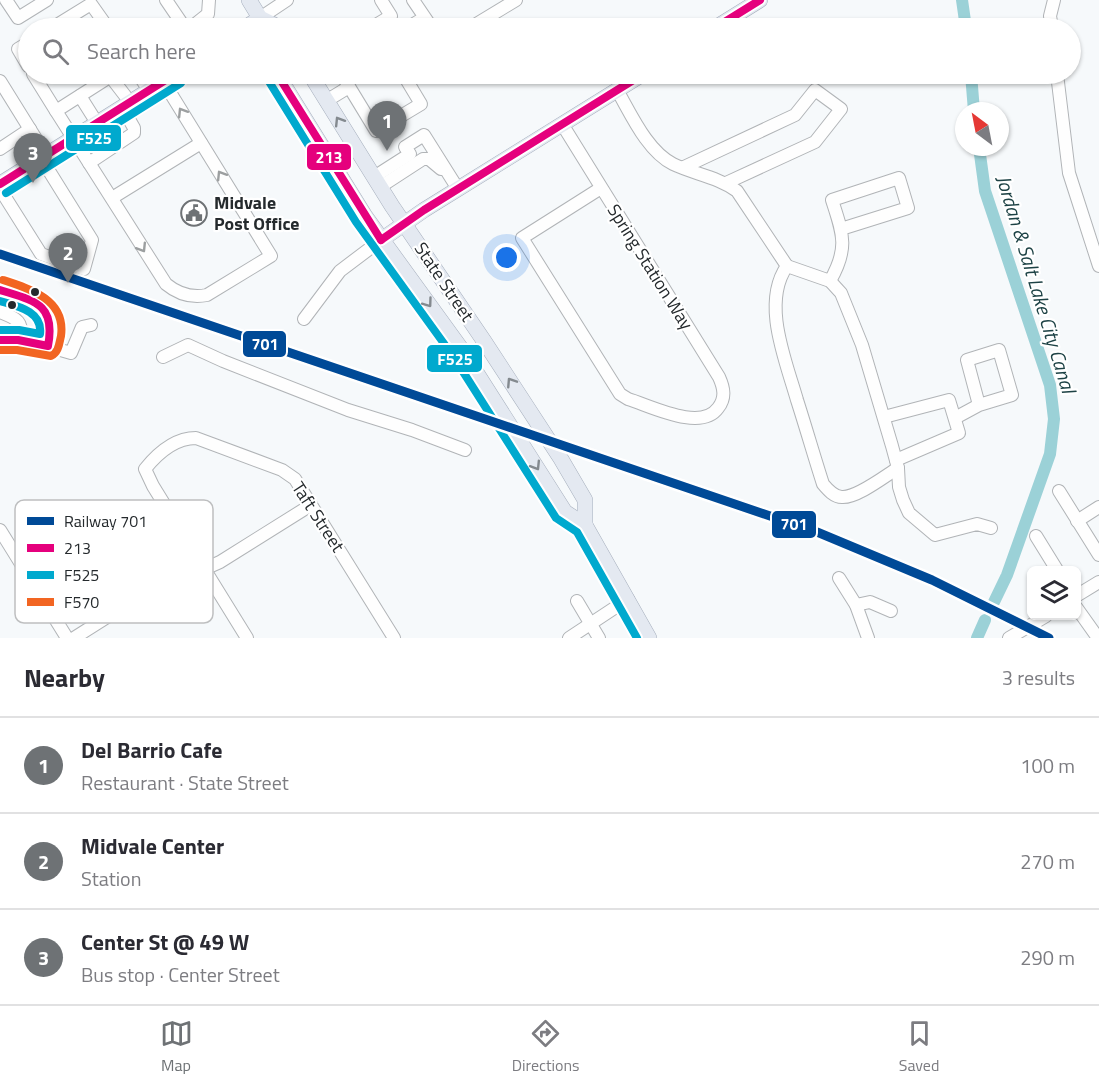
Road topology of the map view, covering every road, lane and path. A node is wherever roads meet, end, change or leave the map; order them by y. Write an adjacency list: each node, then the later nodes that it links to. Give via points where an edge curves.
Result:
1 (6, 0): 2 (street, via 18,18)
2 (47, 0)
3 (166, 0): 14 (street)
4 (208, 0): 15 (street, via 208,14)
5 (249, 0): 16 (main road)
6 (286, 0): 17 (street)
7 (381, 0): 18 (street, via 391,16)
8 (413, 0): 19 (street)
9 (516, 0): 20 (street)
10 (760, 0): 21 (main road)
11 (1054, 0): 22 (street)
12 (69, 18): 13 (street, via 91,4)
13 (101, 18)
14 (178, 18)
15 (204, 18)
16 (258, 18)
17 (266, 18)
18 (388, 18)
19 (424, 18)
20 (486, 18)
21 (731, 18)
22 (1050, 18)
23 (0, 81): 43 (street)
24 (39, 84): 40 (street)
25 (98, 84): 37 (street)
26 (116, 84): 39 (street)
27 (157, 84): 39 (main road)
28 (164, 84): 45 (street, one-way to 28)
29 (283, 84): 60 (main road, State Street)
30 (316, 84): 38 (main road, State Street)
31 (347, 84): 35 (street)
32 (409, 84): 35 (street, via 421,104 376,131)
33 (626, 84): 36 (main road)
34 (1058, 84): 62 (street, via 1069,173)
35 (349, 87): 38 (street)
36 (616, 90): 42 (main road); 49 (street, via 662,157)
37 (80, 96): 40 (street); 41 (street)
38 (326, 100): 51 (main road, State Street, one-way to 38)
39 (126, 104): 41 (main road); 48 (street, via 134,134)
40 (56, 111): 44 (street)
41 (97, 123): 44 (main road)
42 (562, 124): 54 (street, Spring Station Way); 56 (main road)
43 (30, 129): 46 (street); 47 (street)
44 (73, 138): 47 (main road); 48 (street)
45 (201, 143): 57 (street); 57 (street, one-way to 45, via 160,276 179,293 207,295 271,256)
46 (0, 148)
47 (44, 156): 53 (main road); 55 (street, via 92,240 84,268 41,254)
48 (89, 163): 57 (street)
49 (684, 167): 52 (street); 52 (street, via 795,115 815,90 841,109 815,142)
50 (447, 172): 51 (street, via 423,159); 51 (street, via 424,135 405,147 410,154); 56 (street)
51 (377, 182): 58 (main road, State Street)
52 (726, 183): 61 (street, via 744,199)
53 (0, 184)
54 (601, 188): 54 (street, Spring Station Way, via 522,238 620,394 686,418 707,418 716,412 724,395 719,377)
55 (0, 189)
56 (458, 189): 58 (main road)
57 (111, 198)
58 (404, 224): 60 (main road); 82 (main road, State Street, one-way to 58, via 585,500 561,459)
59 (841, 229): 59 (street, via 832,200 899,178 908,208); 63 (street, via 844,240 838,267)
60 (381, 240): 66 (street, via 340,271); 82 (main road, State Street, one-way to 82, via 462,350 565,512)
61 (787, 266): 63 (street); 76 (street, via 777,287 777,332 823,484 831,494 853,495)
62 (1099, 266)
63 (830, 281): 73 (street, via 841,293 858,331)
64 (0, 290): 70 (street, via 44,310 51,327)
65 (0, 312): 69 (street, via 20,324)
66 (304, 319)
67 (91, 325): 70 (street, via 82,327 71,353)
68 (0, 340): 69 (street)
69 (21, 341): 70 (street)
70 (48, 346)
71 (163, 357): 75 (street, via 188,345 348,410)
72 (979, 405): 72 (street, via 1012,395 999,350 967,360); 74 (street)
73 (884, 417): 74 (street, via 949,400); 76 (street)
74 (955, 418): 76 (street, via 959,433)
75 (465, 450)
76 (897, 464): 83 (street, via 899,488 909,513 935,535 977,524)
77 (1059, 492): 81 (street)
78 (162, 500): 79 (street, Taft Street, via 145,469 157,454 188,438 196,438 289,473)
79 (311, 505): 88 (street); 106 (street, Taft Street)
80 (1099, 507): 81 (street)
81 (1077, 520): 87 (street)
82 (585, 525): 94 (main road, State Street)
83 (991, 528)
84 (0, 530): 86 (street)
85 (1036, 536): 89 (street)
86 (15, 554)
87 (1099, 555)
88 (213, 564)
89 (1055, 566)
90 (839, 578): 96 (street)
91 (213, 582): 105 (street)
92 (1099, 582): 93 (street)
93 (1081, 593)
94 (628, 599): 102 (street); 109 (main road, State Street)
95 (577, 601): 102 (street)
96 (856, 605): 97 (street, via 870,602); 110 (street)
97 (891, 611)
98 (1081, 613): 112 (street)
99 (1038, 620): 111 (street)
100 (58, 623): 103 (street)
101 (98, 623): 104 (street)
102 (590, 623): 107 (street); 108 (street)
103 (67, 638)
104 (74, 638)
105 (247, 638)
106 (393, 638)
107 (569, 638)
108 (599, 638)
109 (649, 638)
110 (868, 638)
111 (1009, 638)
112 (1098, 638)

